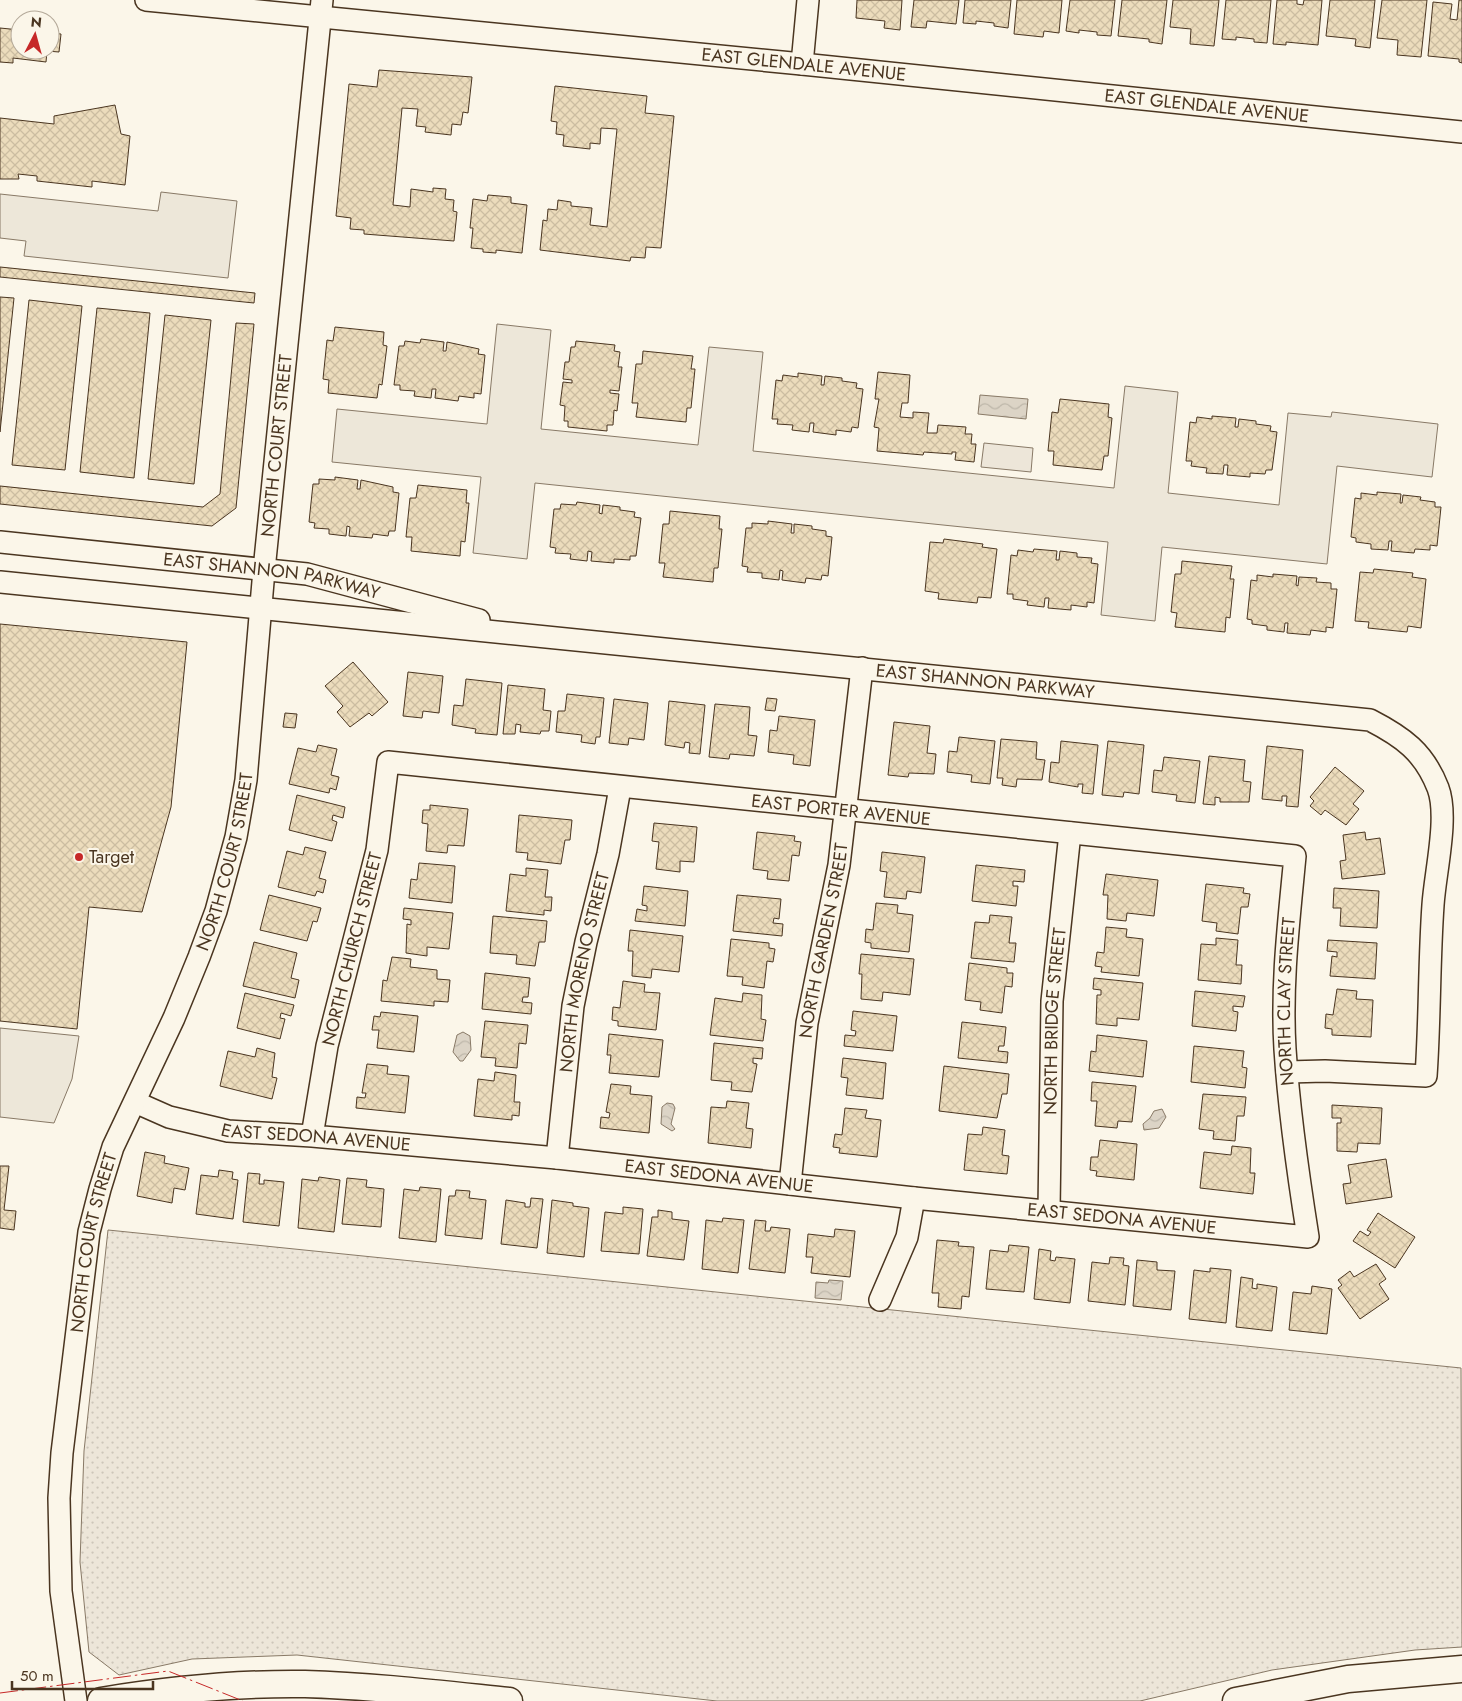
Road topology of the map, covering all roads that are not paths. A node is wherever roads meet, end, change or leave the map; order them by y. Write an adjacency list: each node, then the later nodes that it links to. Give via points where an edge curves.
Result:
1 (146, 0): 3 (street, EAST GLENDALE AVENUE)
2 (808, 0): 4 (street)
3 (321, 9): 4 (street, EAST GLENDALE AVENUE); 9 (street, NORTH COURT STREET)
4 (802, 64): 5 (street, EAST GLENDALE AVENUE)
5 (1462, 132)
6 (0, 542): 7 (street, EAST SHANNON PARKWAY)
7 (69, 549): 8 (street); 9 (street, EAST SHANNON PARKWAY)
8 (0, 558)
9 (264, 570): 11 (street, NORTH COURT STREET); 12 (street, EAST SHANNON PARKWAY, via 307,574)
10 (0, 582): 11 (street, EAST SHANNON PARKWAY)
11 (260, 610): 12 (street, EAST SHANNON PARKWAY); 20 (street, NORTH COURT STREET, via 246,780 236,837 216,911 199,957)
12 (537, 635): 13 (street, EAST SHANNON PARKWAY)
13 (862, 668): 16 (street, NORTH GARDEN STREET); 19 (street, EAST SHANNON PARKWAY, via 1370,720 1399,735 1422,756 1438,789 1442,822 1433,903 1426,1076)
14 (388, 762): 15 (street, EAST PORTER AVENUE); 21 (street, NORTH CHURCH STREET, via 377,850 326,1046)
15 (620, 788): 16 (street, EAST PORTER AVENUE); 22 (street, NORTH MORENO STREET, via 573,1006)
16 (847, 811): 17 (street, EAST PORTER AVENUE); 23 (street, NORTH GARDEN STREET, via 830,918 807,1023)
17 (1070, 833): 18 (street, EAST PORTER AVENUE); 25 (street, NORTH BRIDGE STREET, via 1052,1001)
18 (1295, 856): 19 (street, NORTH CLAY STREET, via 1285,963)
19 (1287, 1072): 26 (street, NORTH CLAY STREET, via 1291,1127)
20 (135, 1102): 21 (street, EAST SEDONA AVENUE, via 169,1117 228,1131); 30 (street, NORTH COURT STREET, via 114,1147 90,1232 62,1460 59,1516 61,1591)
21 (312, 1136): 22 (street, EAST SEDONA AVENUE)
22 (557, 1158): 23 (street, EAST SEDONA AVENUE)
23 (790, 1184): 24 (street, EAST SEDONA AVENUE)
24 (914, 1198): 25 (street, EAST SEDONA AVENUE); 27 (street, via 907,1237)
25 (1049, 1210): 26 (street, EAST SEDONA AVENUE)
26 (1308, 1237)
27 (880, 1300)
28 (1462, 1669): 34 (main road, via 1348,1679)
29 (386, 1689): 31 (main road, via 311,1684 248,1685); 32 (main road, via 329,1699); 33 (main road)
30 (76, 1701)
31 (101, 1701)
32 (293, 1701)
33 (509, 1701)
34 (1236, 1701)

